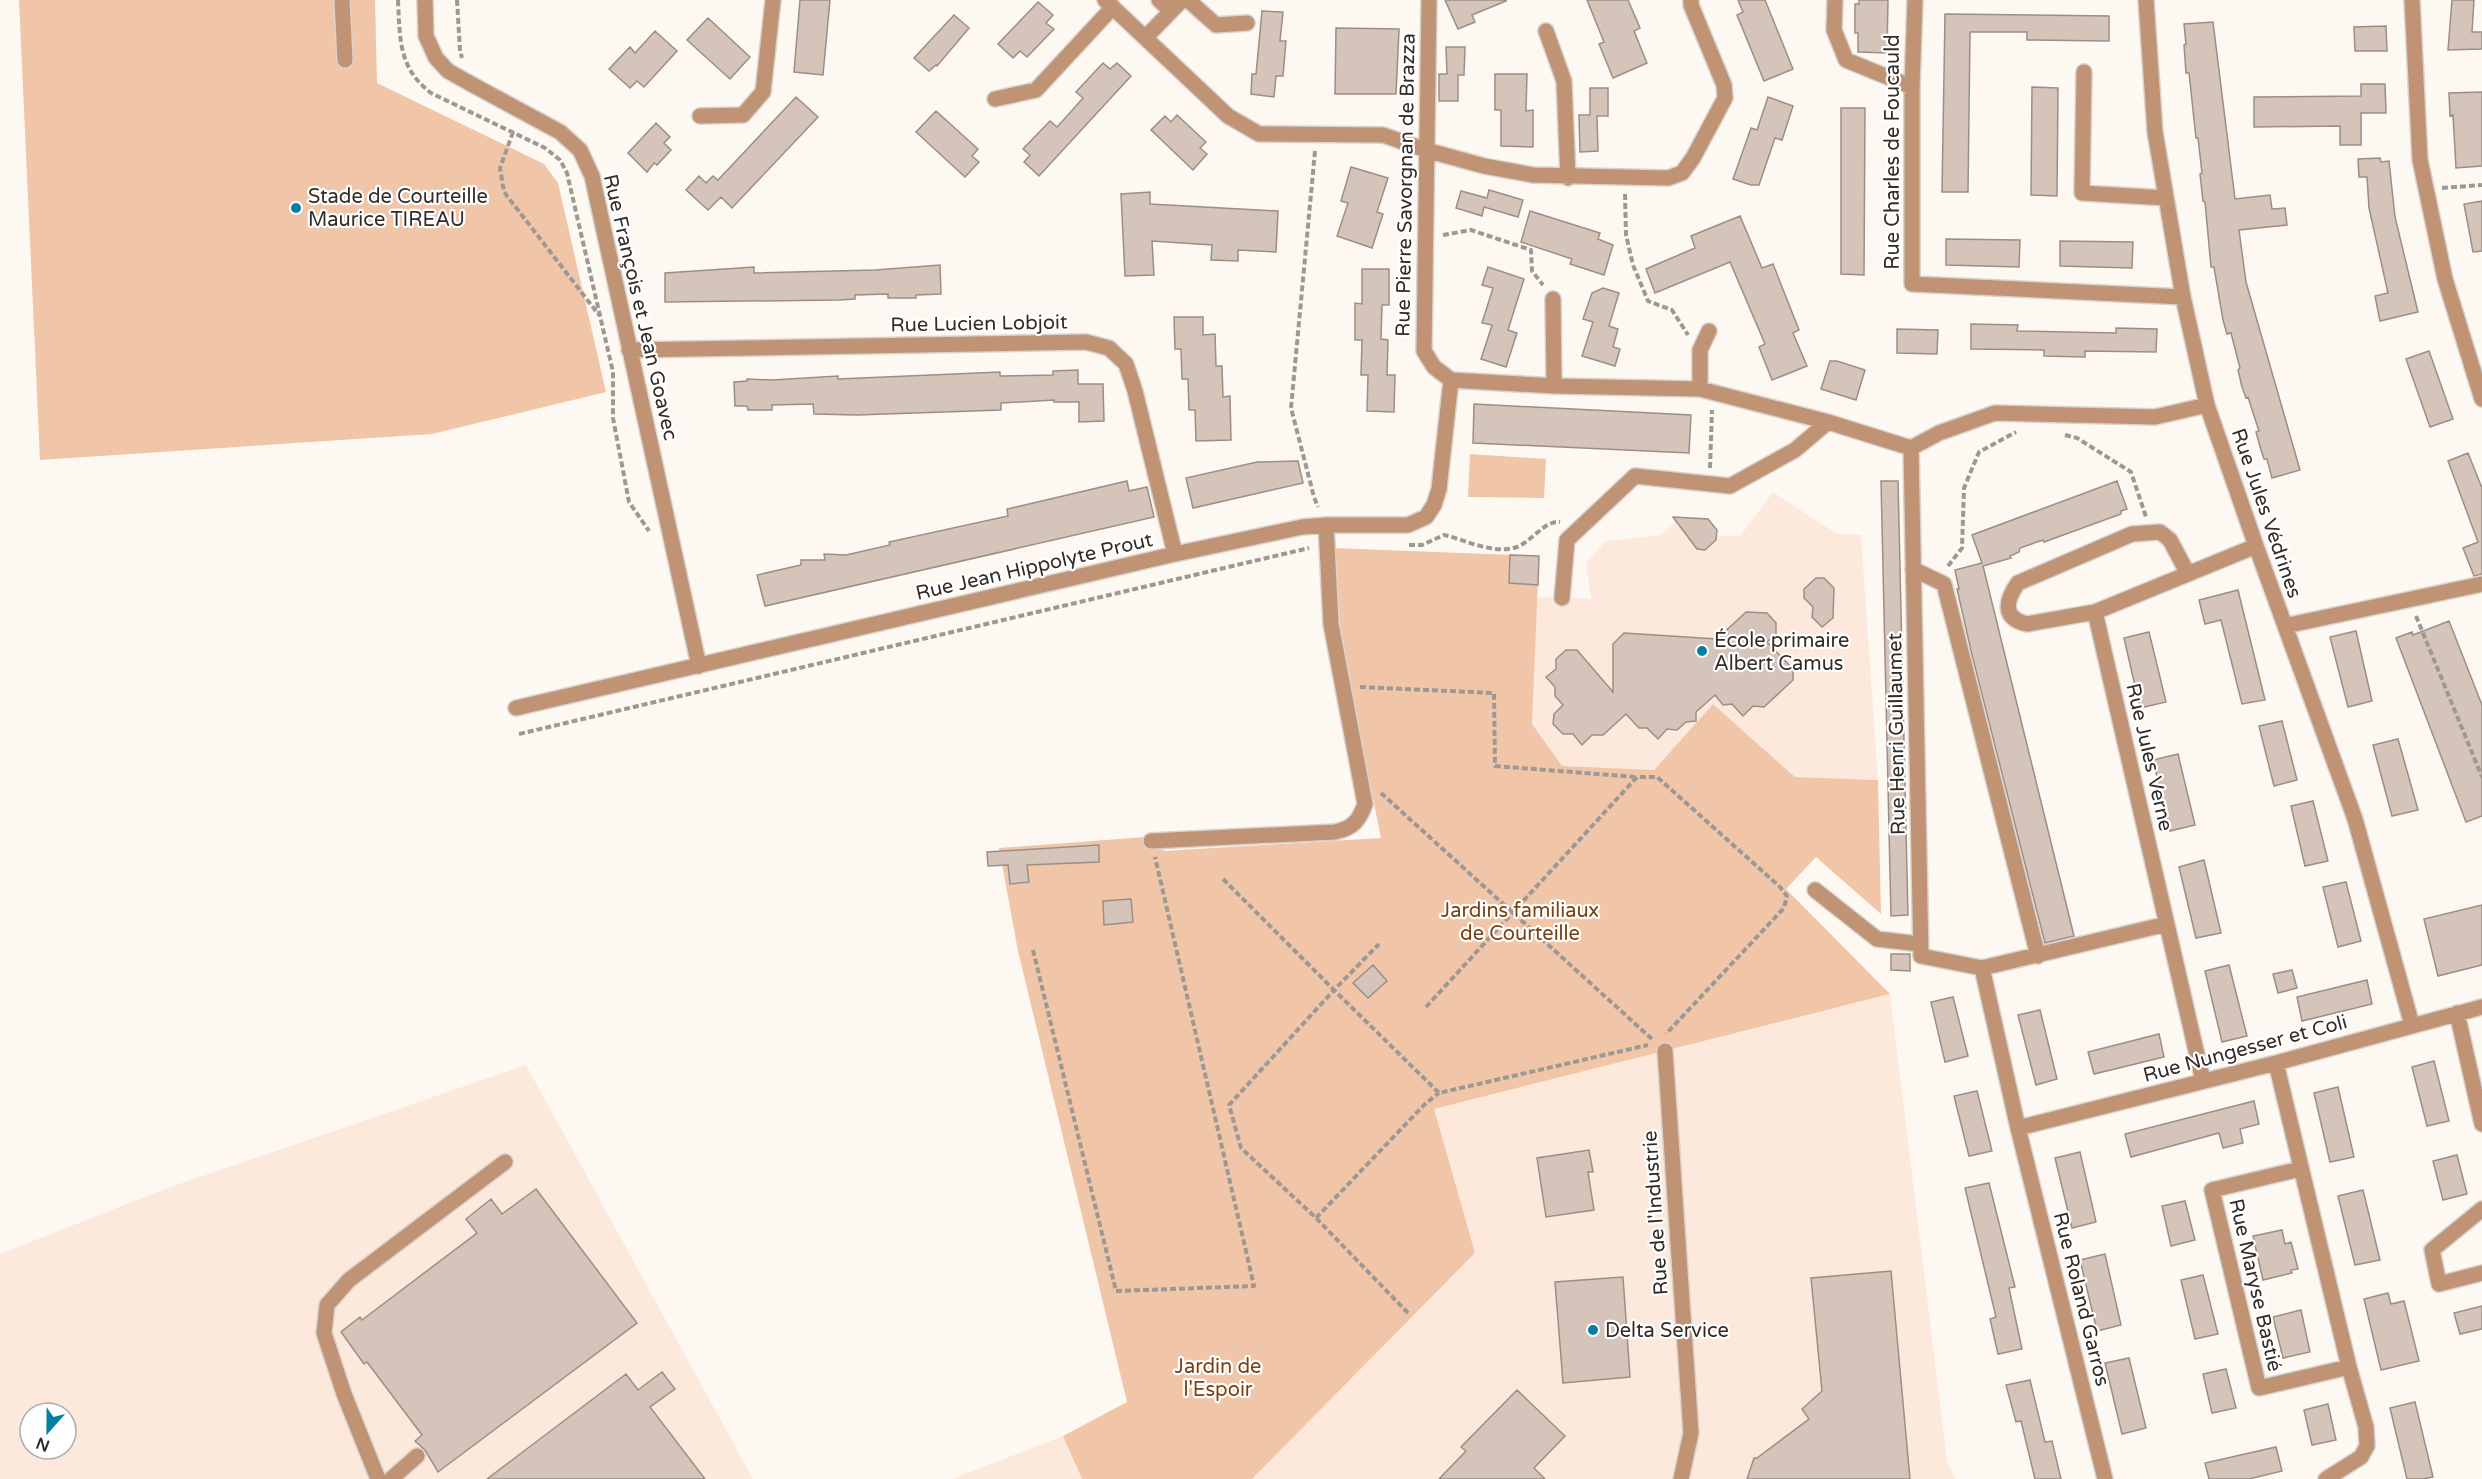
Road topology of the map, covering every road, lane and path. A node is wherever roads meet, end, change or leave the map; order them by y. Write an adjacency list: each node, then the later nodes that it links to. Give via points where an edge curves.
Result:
1 (342, 0): 20 (street)
2 (398, 0): 27 (path, via 400,44 408,69 419,84)
3 (425, 0): 25 (street, Rue François et Jean Goavec, via 426,36 436,58 448,70)
4 (457, 0): 21 (path)
5 (773, 0): 26 (street, via 764,92 743,114)
6 (1159, 0): 16 (street)
7 (1182, 0): 16 (street)
8 (1188, 0): 17 (street, via 1216,25)
9 (1429, 0): 29 (street, Rue Pierre Savorgnan de Brazza)
10 (1691, 0): 31 (street, via 1724,85 1725,98 1682,173 1668,178)
11 (1835, 0): 23 (street, via 1834,30 1846,60)
12 (1915, 0): 23 (street, Rue Charles de Foucauld)
13 (2146, 0): 34 (street, Rue Jules Védrines, via 2156,132)
14 (2412, 0): 33 (street, via 2420,160)
15 (1109, 4): 19 (street); 24 (street, via 1036,90)
16 (1171, 11): 19 (street)
17 (1247, 23)
18 (1546, 31): 30 (street, via 1564,81)
19 (1145, 38): 28 (street, via 1239,124 1259,134)
20 (345, 60)
21 (464, 63)
22 (2084, 72): 34 (street, via 2082,193)
23 (1912, 87): 36 (street, Rue Charles de Foucauld, via 1912,284)
24 (995, 99)
25 (522, 112): 27 (path); 40 (street, Rue François et Jean Goavec, via 560,132 580,150 592,176)
26 (700, 116)
27 (513, 132): 38 (path, via 545,148 560,160 567,173); 38 (path, via 500,168 504,192)
28 (1317, 134): 29 (street, via 1383,135); 52 (path, via 1291,408 1314,497)
29 (1426, 150): 30 (street, via 1533,176); 35 (street, Rue Pierre Savorgnan de Brazza)
30 (1568, 178): 31 (street)
31 (1625, 178): 41 (path, via 1626,235 1648,301 1672,310)
32 (2482, 185): 33 (path)
33 (2426, 189): 45 (street, via 2445,279)
34 (2166, 198): 36 (street, Rue Jules Védrines)
35 (1425, 238): 37 (path, via 1471,230 1531,250 1532,271); 42 (street, Rue Pierre Savorgnan de Brazza, via 1424,351 1434,368)
36 (2183, 297): 46 (street, Rue Jules Védrines)
37 (1553, 299): 43 (street)
38 (601, 318): 55 (path, via 613,372 613,418 629,502 648,528)
39 (1709, 331): 41 (street)
40 (629, 350): 59 (street, Rue Lucien Lobjoit, via 1086,342 1109,348 1126,364 1136,392); 68 (street, Rue François et Jean Goavec)
41 (1700, 350): 44 (street)
42 (1451, 380): 43 (street); 52 (street, Rue Jean Hippolyte Prout, via 1439,489 1426,517 1408,525)
43 (1554, 386): 44 (street)
44 (1706, 390): 47 (street); 51 (path)
45 (2482, 399)
46 (2207, 405): 50 (street, via 2155,417 1995,413); 58 (street, Rue Jules Védrines)
47 (1828, 422): 50 (street); 51 (street, via 1795,450 1730,486)
48 (2025, 431): 62 (path, via 2015,432 1979,452 1964,488 1962,548)
49 (2054, 432): 54 (path, via 2076,438 2131,472)
50 (1911, 448): 60 (street, Rue Henri Guillaumet)
51 (1710, 484): 53 (street, via 1635,476)
52 (1326, 525): 56 (street); 59 (street, Rue Jean Hippolyte Prout)
53 (1575, 531): 57 (path, via 1557,521 1510,548 1490,548 1444,535 1422,545); 64 (street, via 1564,550)
54 (2151, 532): 61 (street, via 2160,532 2170,540); 66 (street, via 2132,534 2018,583 2008,597 2009,612 2016,622 2027,624)
55 (651, 539)
56 (1327, 544): 69 (street, via 1331,624); 71 (path)
57 (1398, 545)
58 (2256, 546): 61 (street); 67 (street, Rue Jules Védrines)
59 (1175, 554): 68 (street, Rue Jean Hippolyte Prout)
60 (1914, 569): 62 (street); 81 (street, Rue Henri Guillaumet)
61 (2188, 574): 66 (street)
62 (1937, 581): 83 (street, via 1944,584)
63 (2482, 584): 65 (street)
64 (1562, 598)
65 (2409, 599): 67 (street); 74 (path)
66 (2095, 612): 79 (street, Rue Jules Verne)
67 (2284, 626): 89 (street, Rue Jules Védrines, via 2355,819)
68 (699, 666): 70 (street, Rue Jean Hippolyte Prout)
69 (1342, 686): 72 (street); 73 (path, via 1494,693 1495,766)
70 (516, 708)
71 (519, 734)
72 (1359, 772): 75 (street, via 1365,804 1360,819 1348,829); 78 (path)
73 (1637, 777): 78 (path); 90 (path, via 1657,777 1787,897 1785,908)
74 (2482, 777)
75 (1151, 841): 82 (path, via 1254,1286 1116,1291)
76 (1223, 879): 85 (path)
77 (1815, 890): 81 (street, via 1877,939)
78 (1512, 913): 86 (path); 93 (path, via 1657,1044)
79 (2167, 924): 83 (street); 92 (street, Rue Jules Verne)
80 (1379, 944): 85 (path)
81 (1920, 944): 84 (street, via 1921,956)
82 (1033, 950)
83 (2038, 956): 84 (street)
84 (1982, 968): 95 (street)
85 (1334, 990): 93 (path); 99 (path, via 1229,1105 1241,1148)
86 (1426, 1007)
87 (2482, 1007): 88 (street, Rue Nungesser et Coli)
88 (2457, 1013): 89 (street, Rue Nungesser et Coli); 94 (street)
89 (2412, 1025): 91 (street, Rue Nungesser et Coli)
90 (1665, 1043): 106 (street, Rue de l'Industrie, via 1691,1433)
91 (2276, 1063): 92 (street, Rue Nungesser et Coli); 97 (street)
92 (2203, 1081): 95 (street, Rue Nungesser et Coli)
93 (1439, 1093): 99 (path)
94 (2482, 1124)
95 (2018, 1128): 107 (street, Rue Roland Garros)
96 (505, 1162): 104 (street, via 349,1280 327,1305 324,1333)
97 (2300, 1168): 102 (street); 102 (street, Rue Maryse Bastié, via 2212,1190 2259,1388)
98 (2482, 1209): 100 (street, via 2432,1250 2439,1284)
99 (1316, 1218): 101 (path)
100 (2482, 1273)
101 (1408, 1314)
102 (2349, 1367): 108 (street, via 2366,1427 2367,1446 2361,1457)
103 (417, 1456): 105 (street)
104 (378, 1479)
105 (391, 1479)
106 (1681, 1479)
107 (2105, 1479)
108 (2325, 1479)

